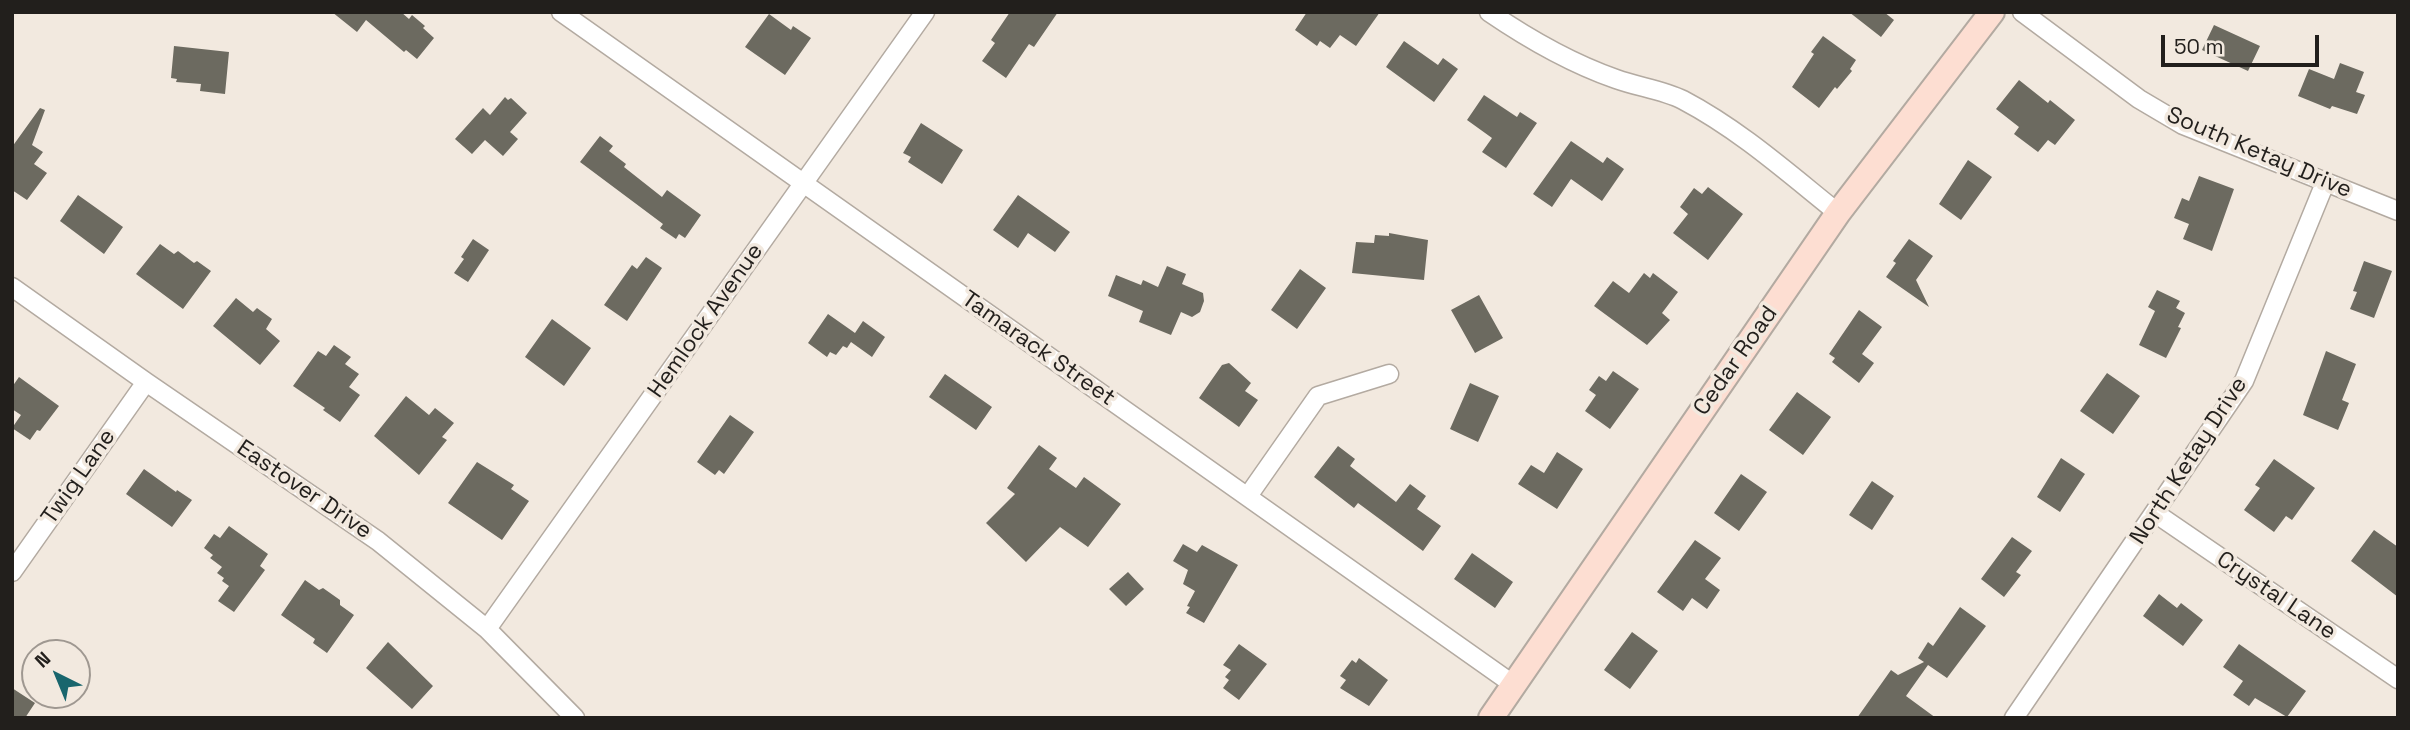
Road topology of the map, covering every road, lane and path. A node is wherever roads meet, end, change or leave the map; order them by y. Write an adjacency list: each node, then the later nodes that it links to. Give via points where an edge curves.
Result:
1 (561, 12): 7 (street, Tamarack Street)
2 (925, 12): 7 (street, Hemlock Avenue)
3 (1489, 12): 9 (street, via 1571,62 1691,105 1734,130)
4 (1992, 12): 9 (street, Cedar Road)
5 (2022, 12): 6 (street, South Ketay Drive, via 2139,99 2183,125)
6 (2325, 183): 8 (street, South Ketay Drive); 14 (street, North Ketay Drive, via 2245,381)
7 (803, 184): 13 (street, Tamarack Street); 16 (street, Hemlock Avenue)
8 (2398, 211)
9 (1838, 213): 18 (street, Cedar Road)
10 (12, 287): 12 (street, Eastover Drive)
11 (1389, 374): 13 (street, via 1318,396)
12 (146, 382): 15 (street, Twig Lane); 16 (street, Eastover Drive, via 378,541)
13 (1248, 496): 18 (street, Tamarack Street)
14 (2155, 513): 17 (street, Crystal Lane); 21 (street, North Ketay Drive)
15 (12, 572)
16 (487, 629): 19 (street, Eastover Drive)
17 (2398, 679)
18 (1514, 685): 20 (street, Cedar Road)
19 (575, 718)
20 (1491, 718)
21 (2014, 718)

